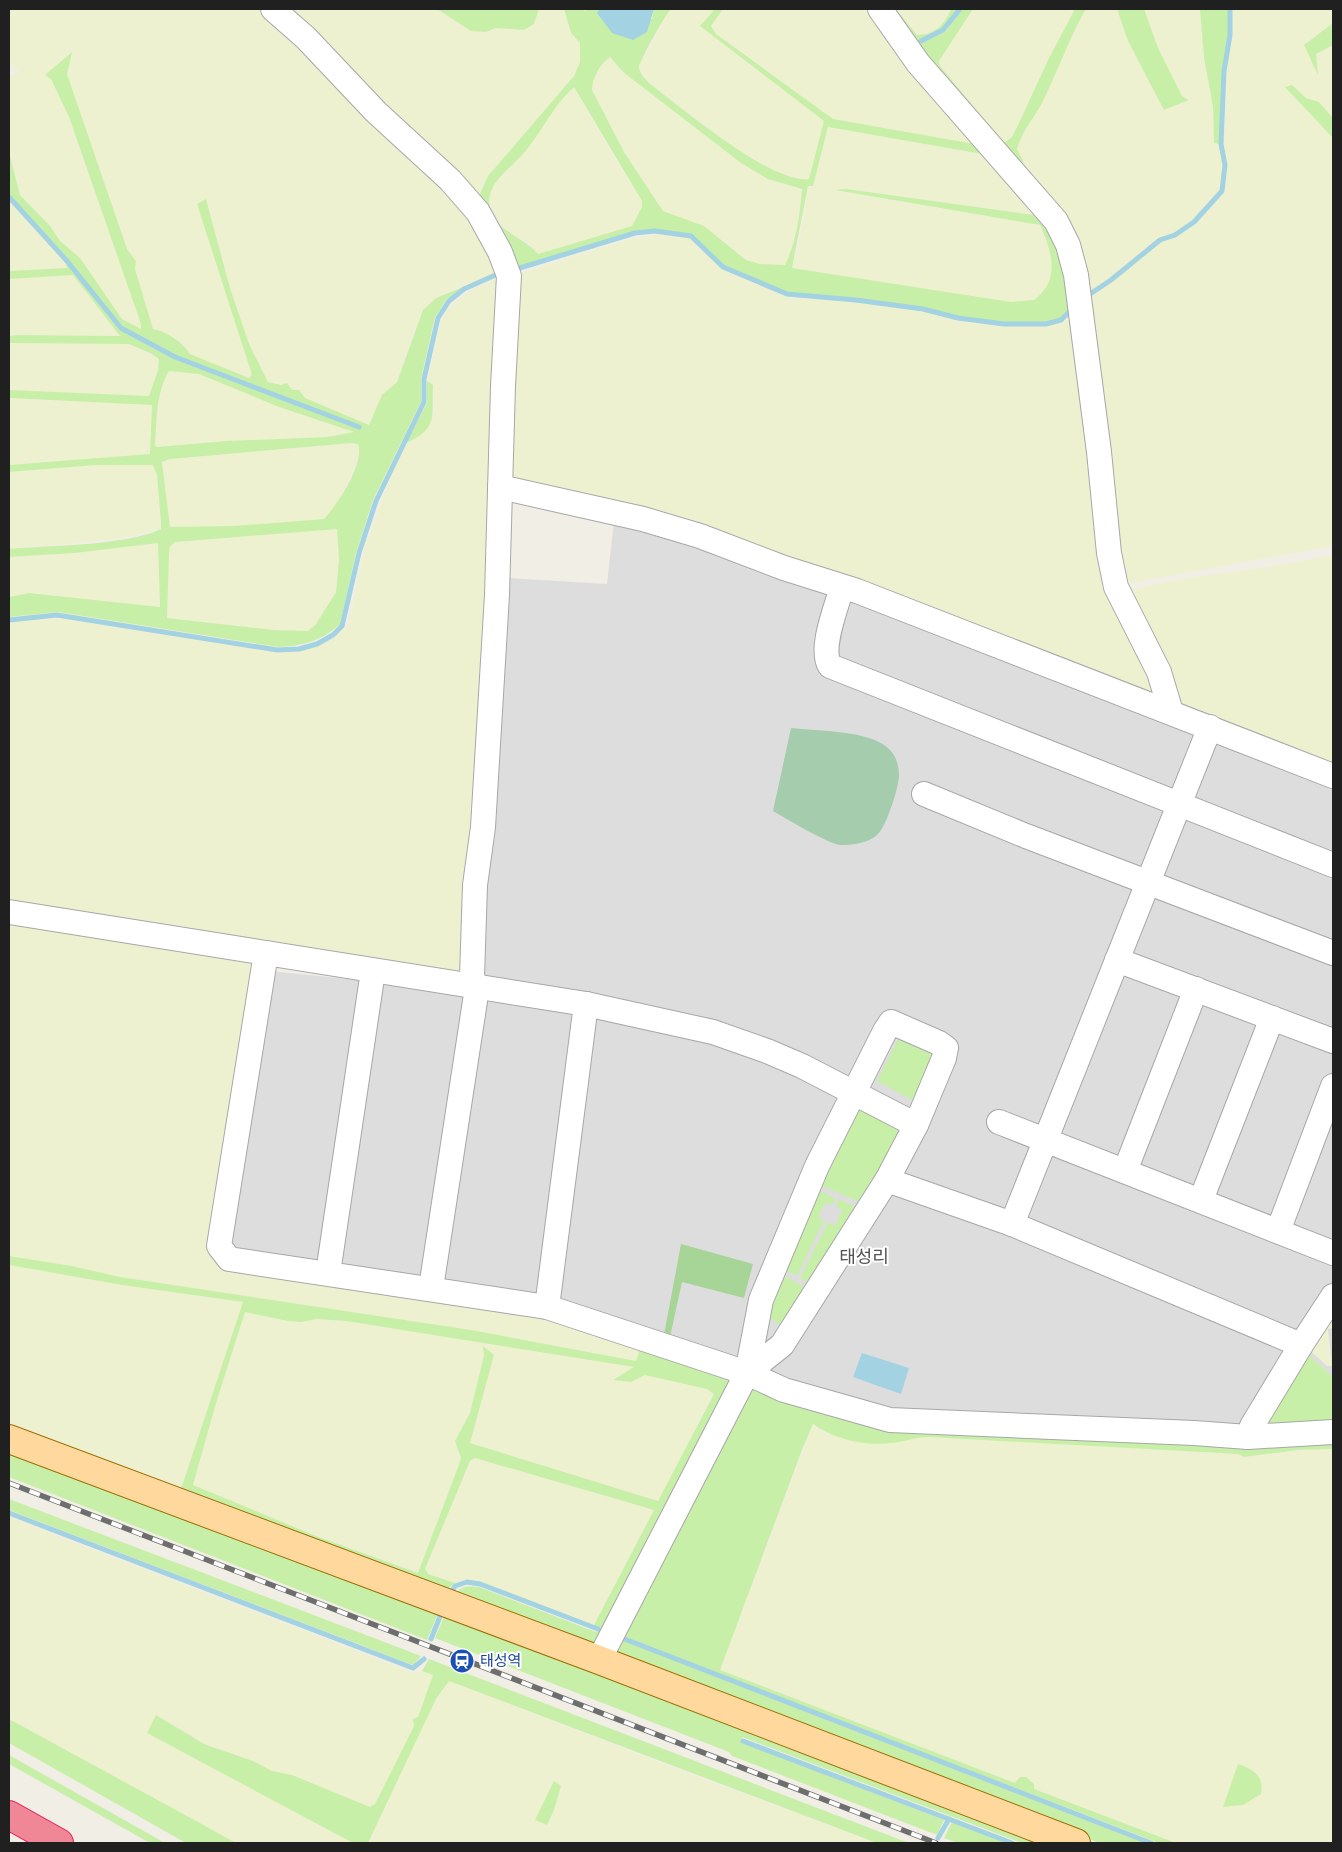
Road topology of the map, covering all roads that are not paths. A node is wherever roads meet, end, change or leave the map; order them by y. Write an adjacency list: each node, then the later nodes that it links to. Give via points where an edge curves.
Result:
1 (273, 9): 3 (street, via 306,38 376,112 450,180 478,212 508,271)
2 (880, 9): 5 (street, via 918,63 1056,221 1068,245 1080,301 1109,553 1116,587 1159,672)
3 (500, 488): 4 (street, via 652,522); 17 (street, via 498,595 483,827 475,885 472,977)
4 (842, 587): 5 (street); 9 (street, via 827,643 826,659 830,666)
5 (1171, 712): 6 (street)
6 (1210, 727): 7 (street); 9 (street)
7 (1333, 776)
8 (924, 794): 11 (street)
9 (1178, 804): 10 (street); 11 (street)
10 (1333, 865)
11 (1148, 882): 14 (street); 15 (street)
12 (9, 912): 13 (street)
13 (266, 953): 16 (street); 33 (street, via 219,1246 229,1259)
14 (1333, 954)
15 (1117, 960): 18 (street); 26 (street)
16 (374, 971): 17 (street); 33 (street)
17 (477, 988): 19 (street); 34 (street)
18 (1196, 989): 20 (street); 27 (street)
19 (586, 1004): 23 (street, via 713,1032 767,1051); 36 (street)
20 (1272, 1018): 21 (street); 29 (street)
21 (1333, 1041)
22 (1333, 1086): 31 (street)
23 (853, 1093): 25 (street); 25 (street, via 892,1022 939,1043 946,1048 944,1058); 38 (street, via 817,1166 761,1300)
24 (999, 1122): 26 (street)
25 (916, 1125): 28 (street)
26 (1045, 1140): 27 (street); 30 (street)
27 (1125, 1171): 29 (street)
28 (887, 1180): 30 (street); 38 (street, via 782,1345)
29 (1202, 1200): 31 (street)
30 (1012, 1224): 37 (street)
31 (1278, 1231): 32 (street)
32 (1333, 1253)
33 (328, 1273): 34 (street)
34 (431, 1288): 36 (street)
35 (1333, 1296): 37 (street)
36 (547, 1307): 38 (street)
37 (1301, 1345): 40 (street)
38 (747, 1373): 40 (street, via 784,1390 890,1420 1184,1432); 42 (street)
39 (1333, 1432): 40 (street)
40 (1248, 1438)
41 (9, 1440): 42 (main road)
42 (599, 1660): 45 (main road)
43 (9, 1815): 44 (highway)
44 (59, 1843)
45 (1076, 1843)

